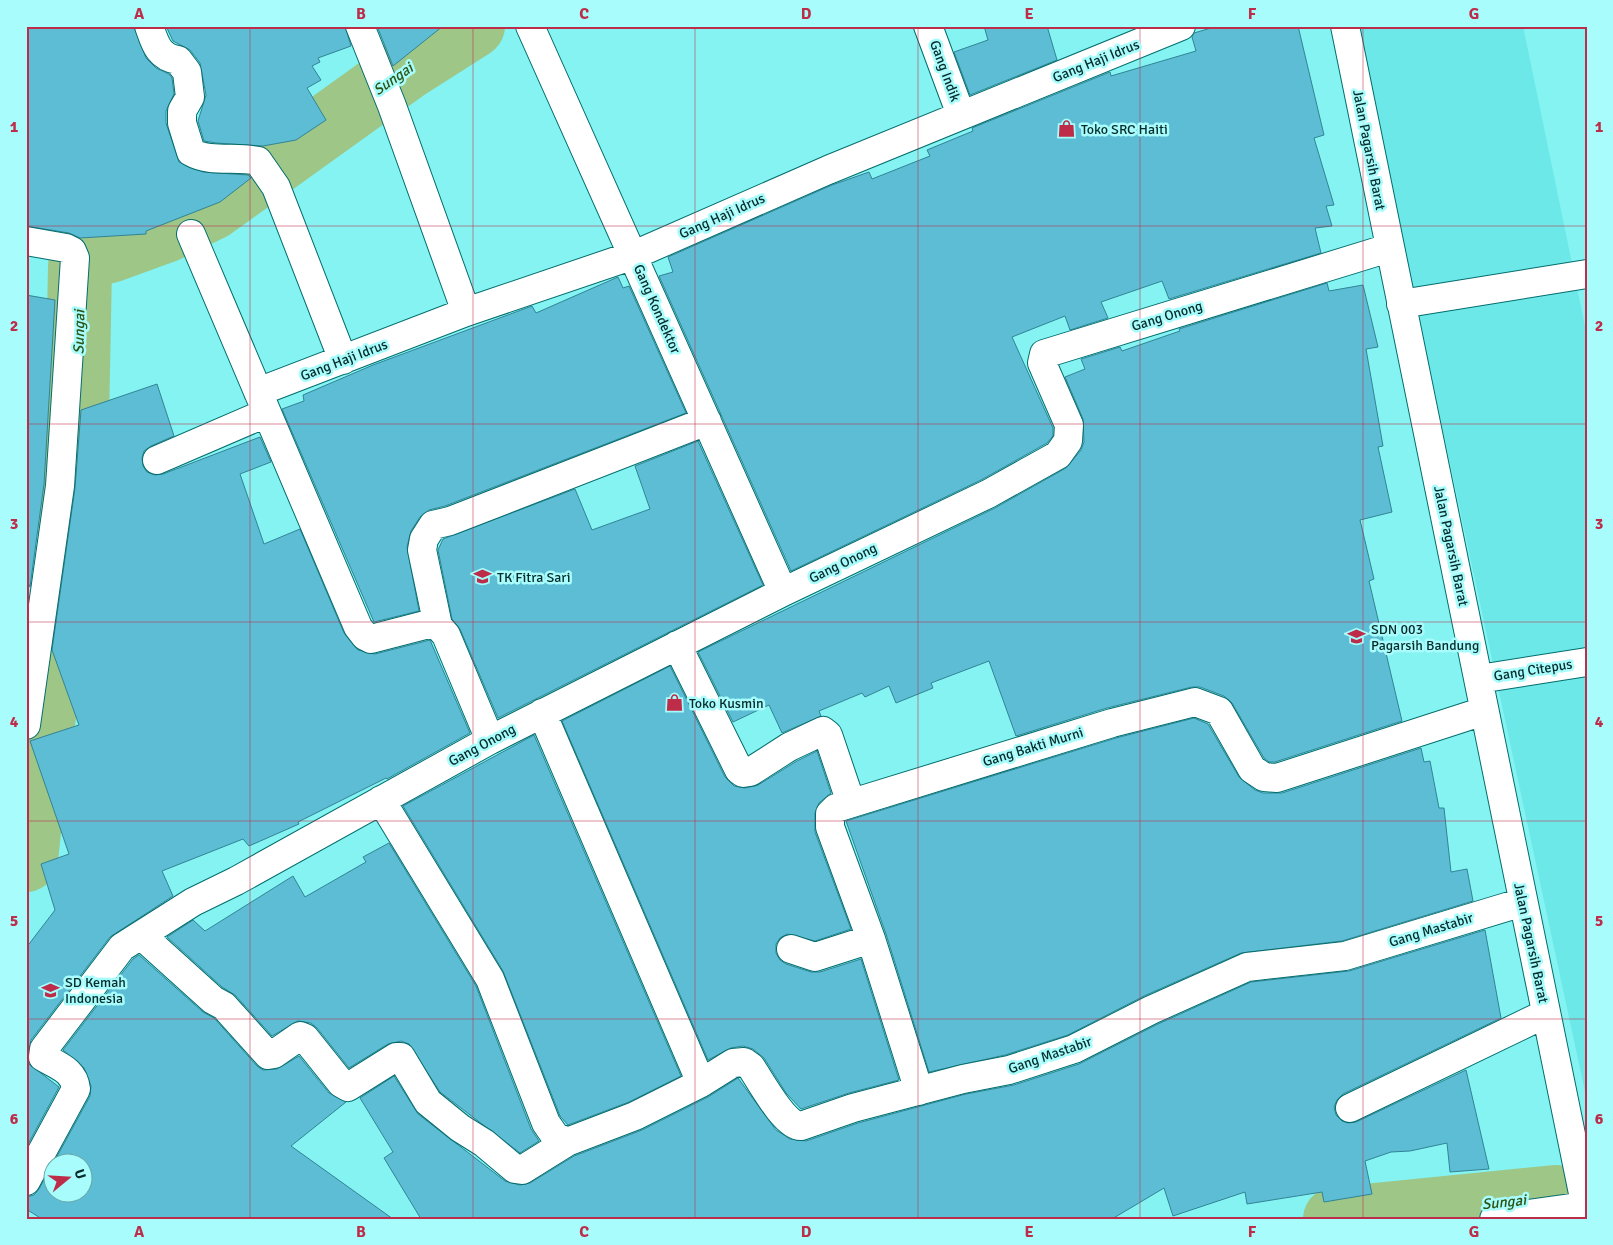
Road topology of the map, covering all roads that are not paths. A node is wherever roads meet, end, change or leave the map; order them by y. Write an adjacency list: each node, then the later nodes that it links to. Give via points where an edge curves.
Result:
1 (149, 26): 15 (street, via 157,49 167,59 178,60 187,72 190,97 182,111 182,122 190,152 201,158 241,157 258,161 276,187)
2 (360, 26): 14 (street)
3 (530, 26): 11 (street, Gang Kondektor)
4 (928, 26): 7 (street, Gang Indik)
5 (1181, 26): 7 (street, Gang Haji Idrus)
6 (1345, 26): 10 (street, Jalan Pagarsih Barat)
7 (960, 115): 11 (street, Gang Haji Idrus)
8 (191, 234): 16 (street)
9 (26, 240): 26 (street, via 72,251 75,258 60,486)
10 (1389, 248): 13 (street, Jalan Pagarsih Barat); 19 (street, Gang Onong, via 1044,354 1042,363 1069,425 1068,441 1058,455 988,494)
11 (634, 255): 14 (street, Gang Haji Idrus); 17 (street, Gang Kondektor)
12 (1587, 274): 13 (street)
13 (1401, 304): 23 (street, Jalan Pagarsih Barat)
14 (466, 312): 15 (street, Gang Haji Idrus)
15 (343, 360): 16 (street, Gang Haji Idrus)
16 (262, 402): 18 (street, Gang Haji Idrus); 20 (street, via 358,627 365,636 371,639 429,624)
17 (707, 421): 19 (street, Gang Kondektor); 20 (street, via 433,525 424,539 422,550)
18 (157, 460)
19 (784, 592): 21 (street, Gang Onong)
20 (438, 626): 27 (street, via 446,635)
21 (677, 646): 25 (street, Gang Onong); 29 (street, via 739,770 750,772 788,747 823,731 828,735)
22 (1587, 662): 23 (street, Gang Citepus)
23 (1479, 679): 24 (street, Jalan Pagarsih Barat)
24 (1484, 711): 29 (street, Gang Bakti Murni, via 1277,778 1264,777 1252,769 1219,711 1195,702 1112,723); 30 (street, Jalan Pagarsih Barat)
25 (542, 713): 27 (street, Gang Onong); 35 (street)
26 (26, 725)
27 (490, 740): 28 (street, Gang Onong)
28 (381, 800): 31 (street, Gang Onong, via 193,902); 38 (street, via 490,979 546,1123 555,1136)
29 (851, 803): 32 (street, Gang Bakti Murni, via 836,808 830,814 830,827)
30 (1522, 902): 34 (street, Jalan Pagarsih Barat); 36 (street, Gang Mastabir, via 1345,956 1247,966 1074,1049 1009,1070)
31 (141, 935): 38 (street, Gang Mastabir, via 212,1000 224,1006 268,1054 274,1054 300,1036 305,1038 341,1083 348,1087 401,1057 428,1102 515,1170 522,1170); 39 (street, Gang Onong, via 122,947 44,1049 43,1057 70,1073 76,1090)
32 (871, 939): 33 (street, via 815,957); 36 (street, Gang Bakti Murni)
33 (791, 949)
34 (1546, 1014): 37 (street); 40 (street, Jalan Pagarsih Barat)
35 (701, 1083): 36 (street, Gang Mastabir, via 733,1063 744,1062 751,1067 787,1120 796,1126); 38 (street, Gang Mastabir, via 635,1116)
36 (919, 1091)
37 (1350, 1108)
38 (567, 1142)
39 (26, 1181)
40 (1586, 1210): 41 (street)
41 (1494, 1219)

